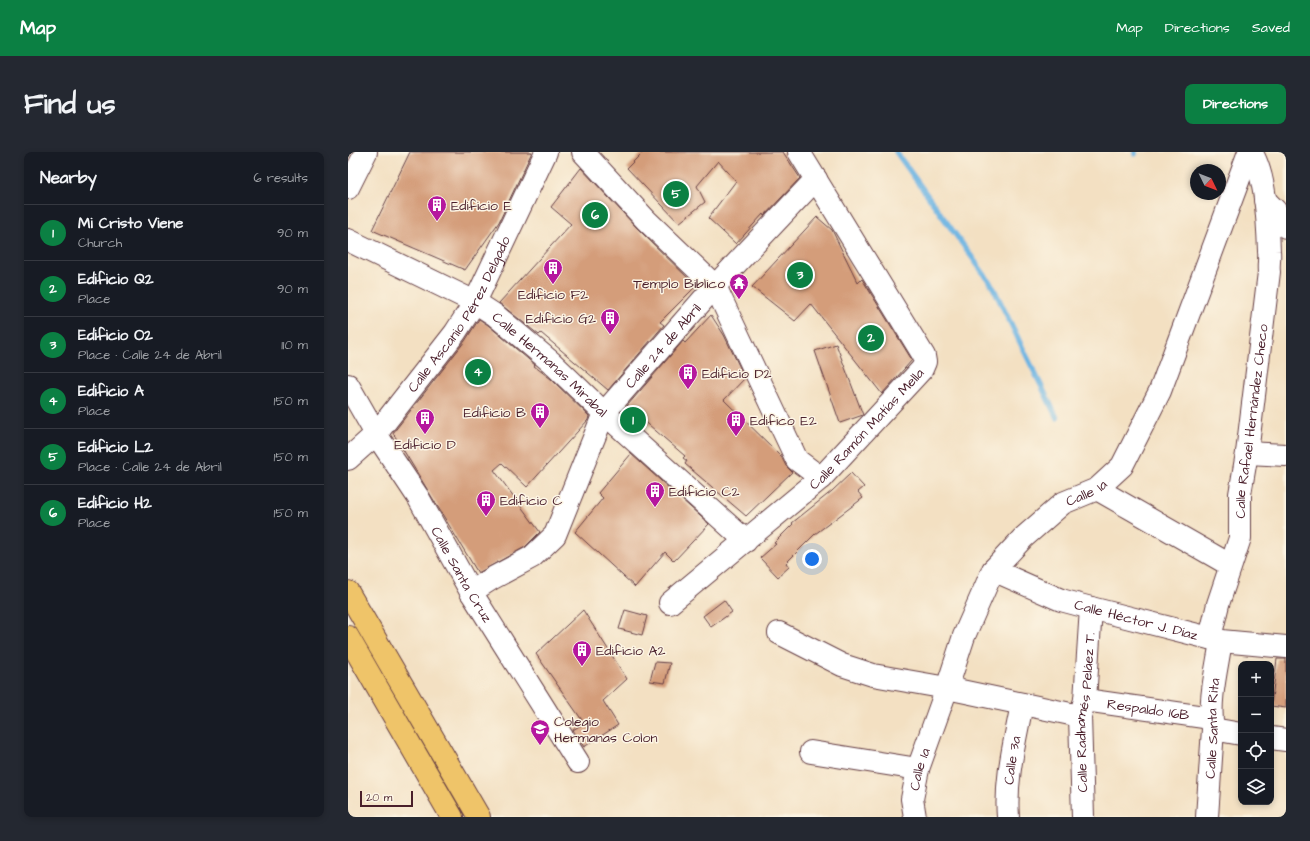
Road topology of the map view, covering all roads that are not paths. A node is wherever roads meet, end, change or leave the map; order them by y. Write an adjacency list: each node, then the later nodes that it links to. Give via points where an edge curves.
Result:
1 (366, 152): 7 (street)
2 (546, 152): 12 (street, Calle Ascanio Pérez Delgado)
3 (583, 152): 11 (street, via 646,220)
4 (799, 152): 6 (street, Calle Ramón Matías Mella)
5 (1250, 152): 8 (street, via 1258,164); 20 (street, Calle 1a, via 1160,391 1122,466)
6 (816, 179): 11 (street, Calle 24 de Abril); 19 (street, Calle Ramón Matías Mella, via 924,356 925,362 922,369)
7 (348, 188)
8 (1265, 200): 9 (street); 16 (street, Calle Rafael Hernández Checo, via 1269,272)
9 (1286, 227)
10 (348, 240): 12 (street, Calle Hermanas Mirabal)
11 (715, 286): 14 (street, Calle 24 de Abril); 19 (street, via 797,460)
12 (474, 302): 14 (street, Calle Hermanas Mirabal, via 495,315 551,362); 15 (street, Calle Ascanio Pérez Delgado, via 455,333)
13 (348, 385): 15 (street, Calle Santa Cruz)
14 (604, 413): 21 (street, Calle Hermanas Mirabal); 25 (street, Calle 24 de Abril, via 555,535 532,557)
15 (376, 434): 18 (street, Calle Ascanio Pérez Delgado); 25 (street, Calle Santa Cruz, via 418,497)
16 (1247, 453): 17 (street); 22 (street, Calle Rafael Hernández Checo, via 1240,494 1240,538)
17 (1286, 455)
18 (348, 459)
19 (821, 478): 21 (street, Calle Ramón Matías Mella)
20 (1097, 490): 22 (street); 23 (street, Calle 1a, via 1063,503 1023,538)
21 (746, 541): 26 (street, Calle Ramón Matías Mella)
22 (1230, 565): 30 (street, Calle Rafael Hernández Checo, via 1218,604)
23 (993, 570): 27 (street, Calle Héctor J. Díaz, via 1061,600); 32 (street, Calle 1a, via 964,636)
24 (348, 592): 43 (main road)
25 (471, 592): 40 (street, Calle Santa Cruz)
26 (670, 603)
27 (1091, 608): 30 (street, Calle Héctor J. Díaz); 34 (street, Calle Radhamés Peláez T.)
28 (779, 633): 32 (street, Respaldo 16B, via 842,665 867,673)
29 (348, 638): 42 (main road)
30 (1216, 639): 31 (street, Calle Héctor J. Díaz); 35 (street, Calle Santa Rita)
31 (1286, 647)
32 (947, 688): 33 (street, Respaldo 16B); 41 (street, Calle 1a)
33 (1022, 704): 34 (street, Respaldo 16B); 45 (street, Calle 3a, via 1008,779)
34 (1082, 708): 35 (street, Respaldo 16B); 46 (street, Calle Radhamés Peláez T.)
35 (1212, 724): 36 (street, Respaldo 16B); 47 (street, Calle Santa Rita)
36 (1238, 733)
37 (1274, 738): 38 (street)
38 (1286, 740)
39 (811, 752): 41 (street)
40 (578, 762)
41 (918, 769): 44 (street, Calle 1a, via 912,799)
42 (452, 817)
43 (479, 817)
44 (915, 817)
45 (1008, 817)
46 (1083, 817)
47 (1207, 817)

